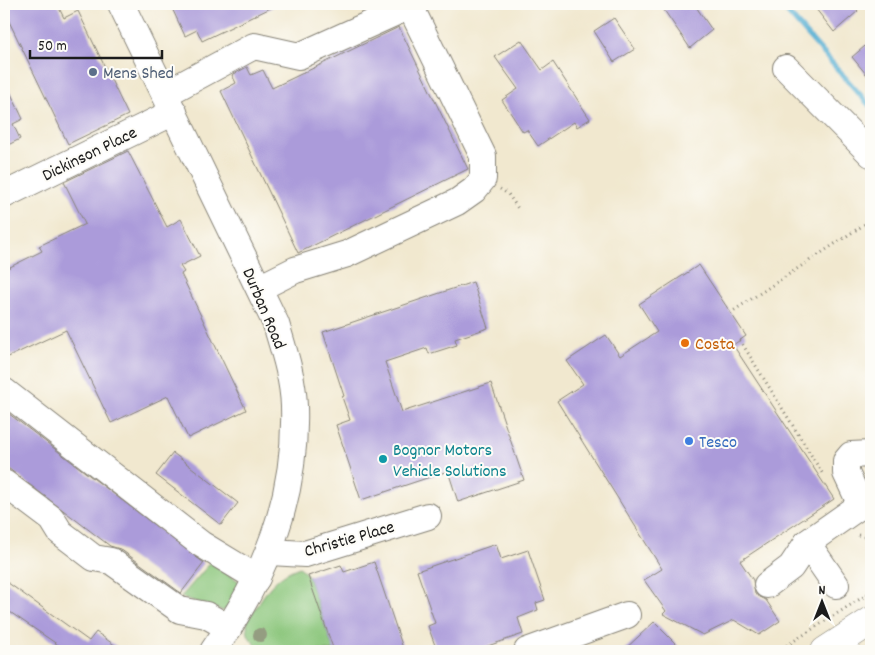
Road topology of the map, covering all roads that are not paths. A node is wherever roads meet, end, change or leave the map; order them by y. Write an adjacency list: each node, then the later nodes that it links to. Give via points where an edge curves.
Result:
1 (122, 4): 3 (street, Durban Road)
2 (786, 68): 4 (street)
3 (170, 103): 5 (street, Dickinson Place); 6 (street, Durban Road); 6 (street, Dickinson Place, via 254,46 299,56 410,6 483,156 484,178 457,202 347,254 295,270)
4 (871, 154)
5 (4, 195)
6 (259, 288): 13 (street, Durban Road, via 276,324 294,405 293,450 281,519)
7 (4, 391): 14 (street, via 201,544)
8 (871, 454): 10 (street, via 851,455 846,461 846,473)
9 (4, 483): 19 (street, via 52,519 60,532 94,558 111,561 180,610 206,615)
10 (866, 507): 12 (street)
11 (428, 516): 13 (street, Christie Place, via 305,554)
12 (807, 543): 15 (street, via 791,567); 16 (street)
13 (270, 552): 14 (street, Durban Road)
14 (257, 578): 19 (street, Durban Road)
15 (766, 585)
16 (836, 585)
17 (628, 615): 20 (street)
18 (871, 621): 21 (main road)
19 (224, 643)
20 (527, 651)
21 (825, 651)

